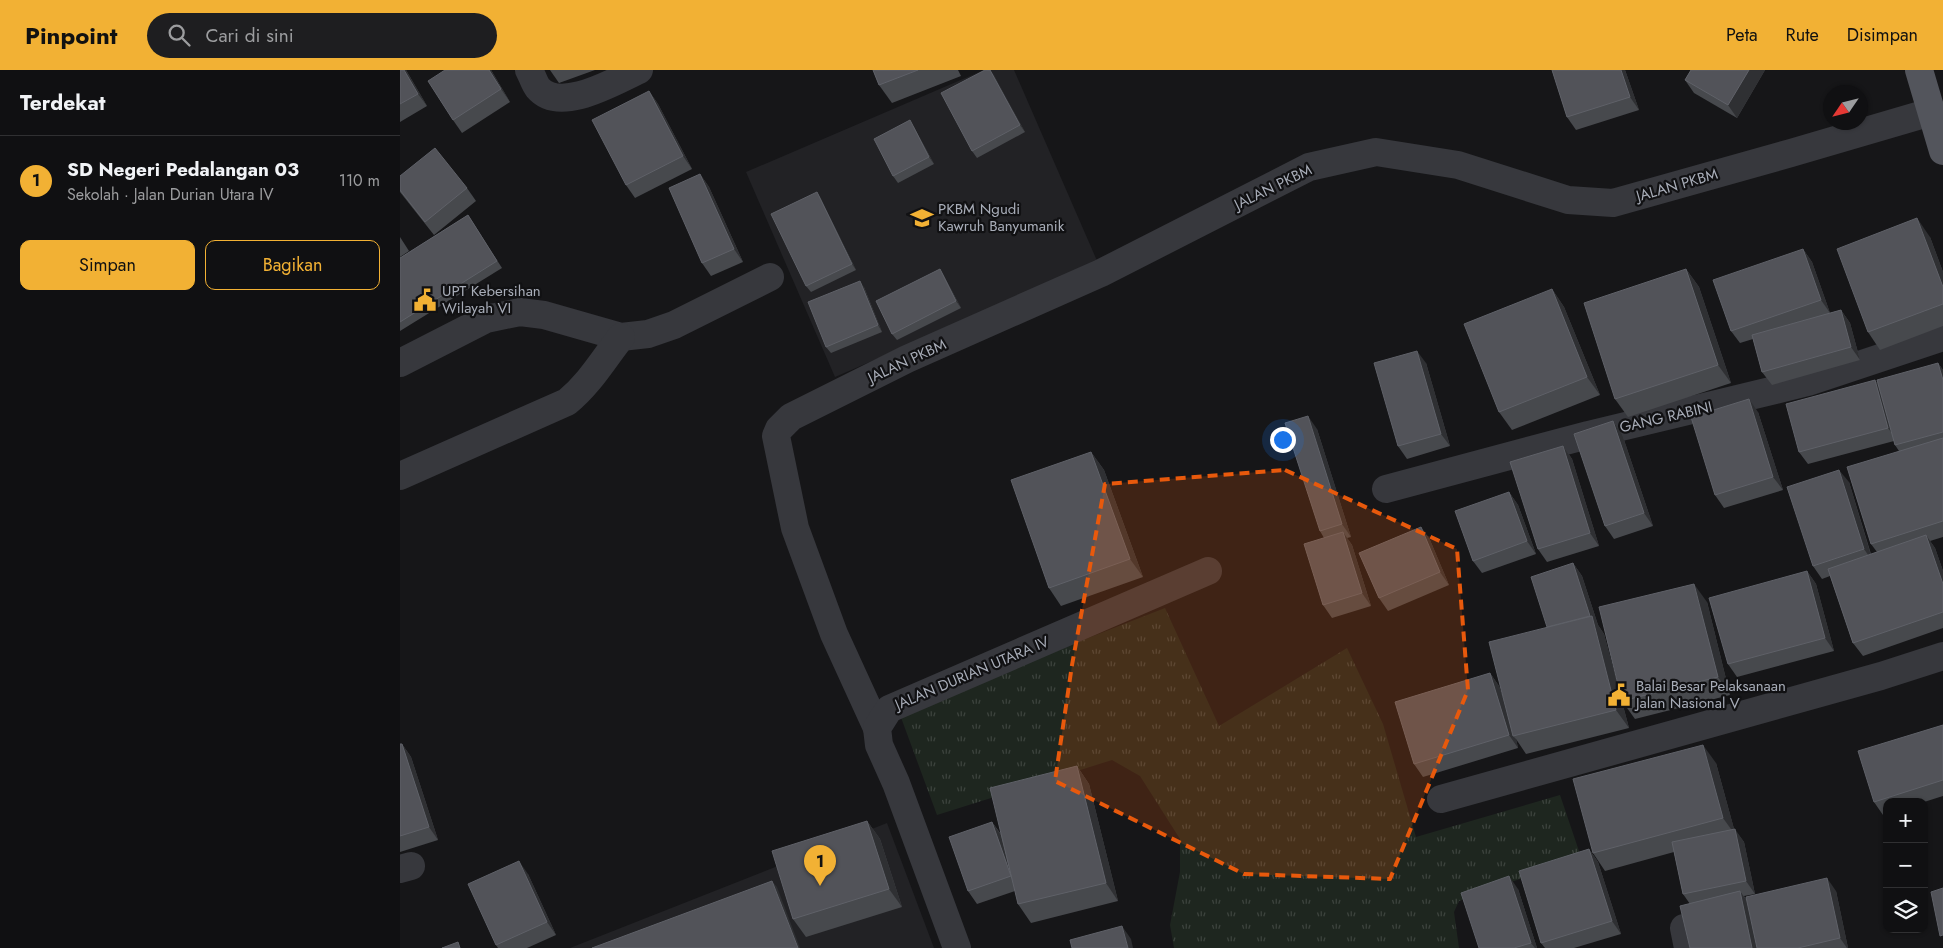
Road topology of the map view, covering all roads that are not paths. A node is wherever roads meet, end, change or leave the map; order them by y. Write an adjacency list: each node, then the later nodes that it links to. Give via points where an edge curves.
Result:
1 (530, 70): 2 (street, via 538,88 551,97 578,97)
2 (640, 70)
3 (1918, 70): 4 (main road)
4 (1931, 112): 5 (main road); 14 (street, JALAN PKBM, via 1613,203 1568,200 1458,165 1376,152 1309,167 1101,274 907,359 791,417 779,428 776,436 795,528 834,634)
5 (1943, 151)
6 (770, 277): 7 (street, via 674,325 648,334)
7 (620, 337): 9 (street, via 544,315 520,312 486,318); 10 (street, via 582,390 567,402)
8 (1943, 337): 11 (street, GANG RABINI, via 1808,382 1588,435)
9 (400, 363)
10 (400, 476)
11 (1386, 489)
12 (1208, 571): 14 (street, JALAN DURIAN UTARA IV, via 890,709)
13 (1943, 656): 15 (street)
14 (877, 728): 16 (street, via 879,745)
15 (1441, 799)
16 (957, 948)

